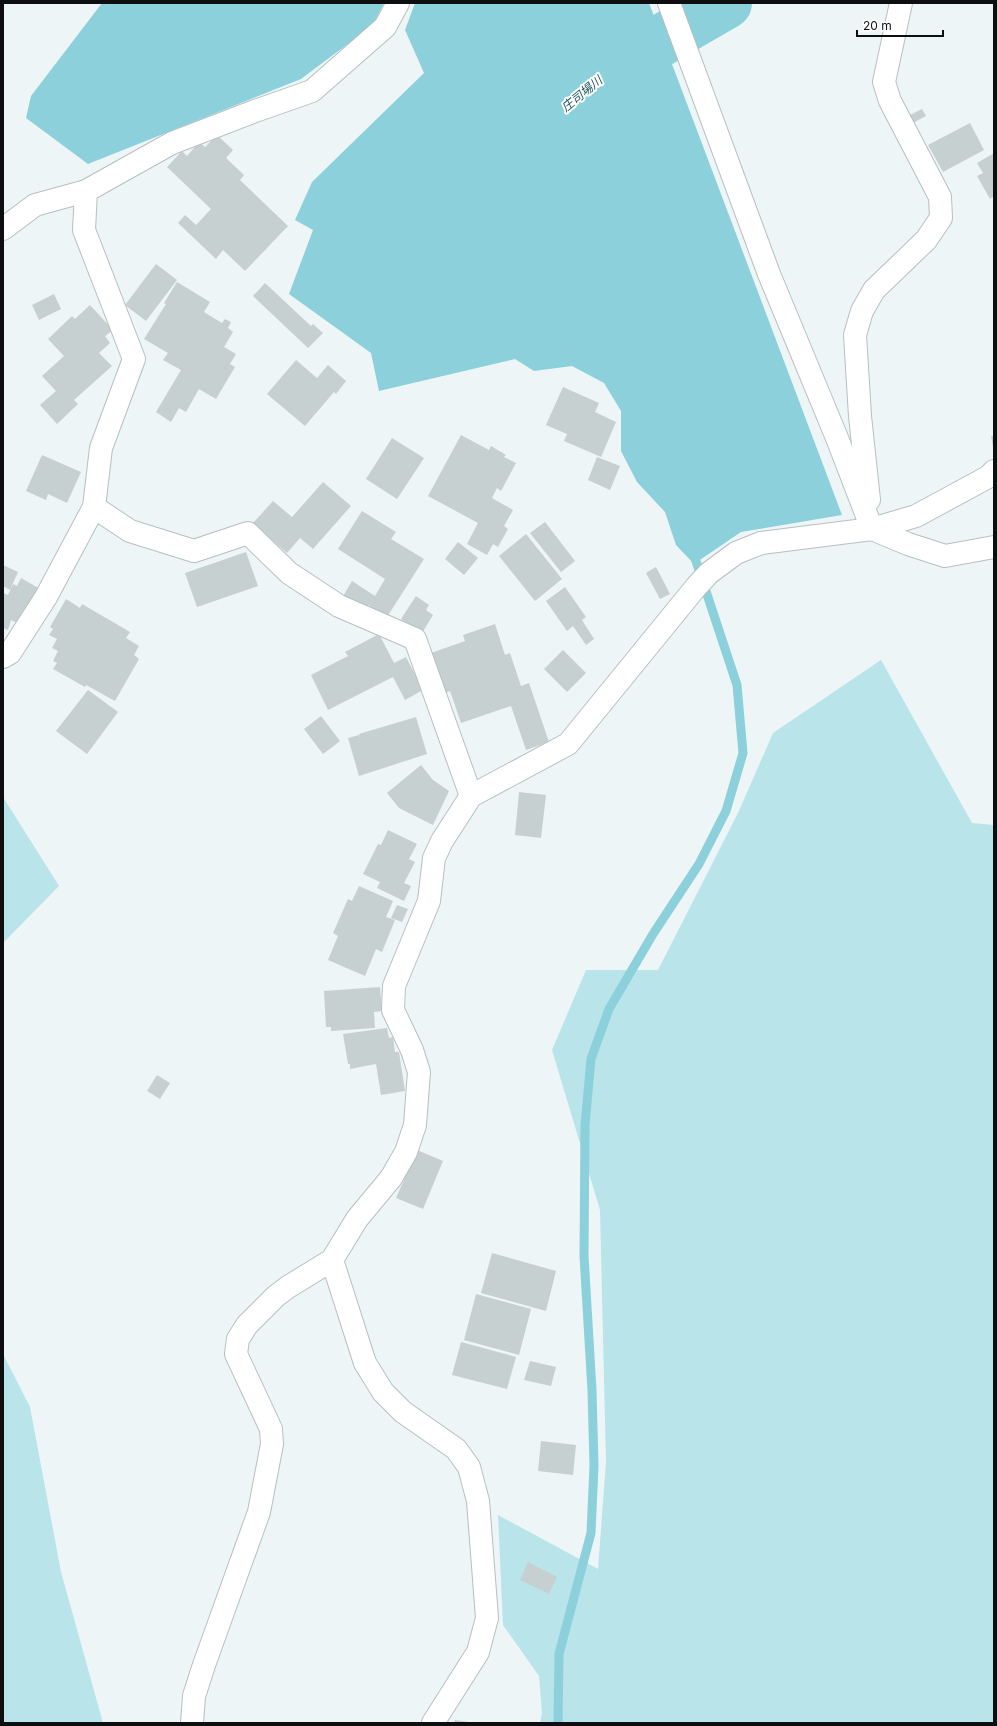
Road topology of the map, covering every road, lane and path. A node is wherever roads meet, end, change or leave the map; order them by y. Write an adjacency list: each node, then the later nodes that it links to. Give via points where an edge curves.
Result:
1 (398, 3): 4 (street, via 386,27 312,91 172,143)
2 (669, 3): 8 (street, via 769,274)
3 (900, 3): 8 (street, via 884,82 890,101 940,197 941,218 926,240 874,290 862,312 855,335 860,416)
4 (86, 191): 5 (street, via 35,205); 7 (street, via 84,230 134,359 101,448)
5 (3, 229)
6 (994, 471): 8 (street, via 988,477 916,516)
7 (94, 507): 10 (street, via 46,597 10,653); 11 (street, via 130,531 194,551 248,533 289,573 339,606 415,639)
8 (872, 529): 9 (street, via 945,556); 11 (street, via 761,543 736,553 702,580 568,744)
9 (994, 547)
10 (3, 657)
11 (471, 796): 12 (street, via 434,858 429,901 394,986 393,1010 412,1050 419,1072 414,1125 406,1152 391,1178 357,1219)
12 (332, 1260): 13 (street, via 276,1296 247,1325 238,1339 236,1354 271,1429 272,1444 259,1512 194,1696); 14 (street, via 365,1363 383,1392 403,1412 456,1449 469,1467 478,1501 487,1618 478,1652)
13 (192, 1723)
14 (433, 1723)

